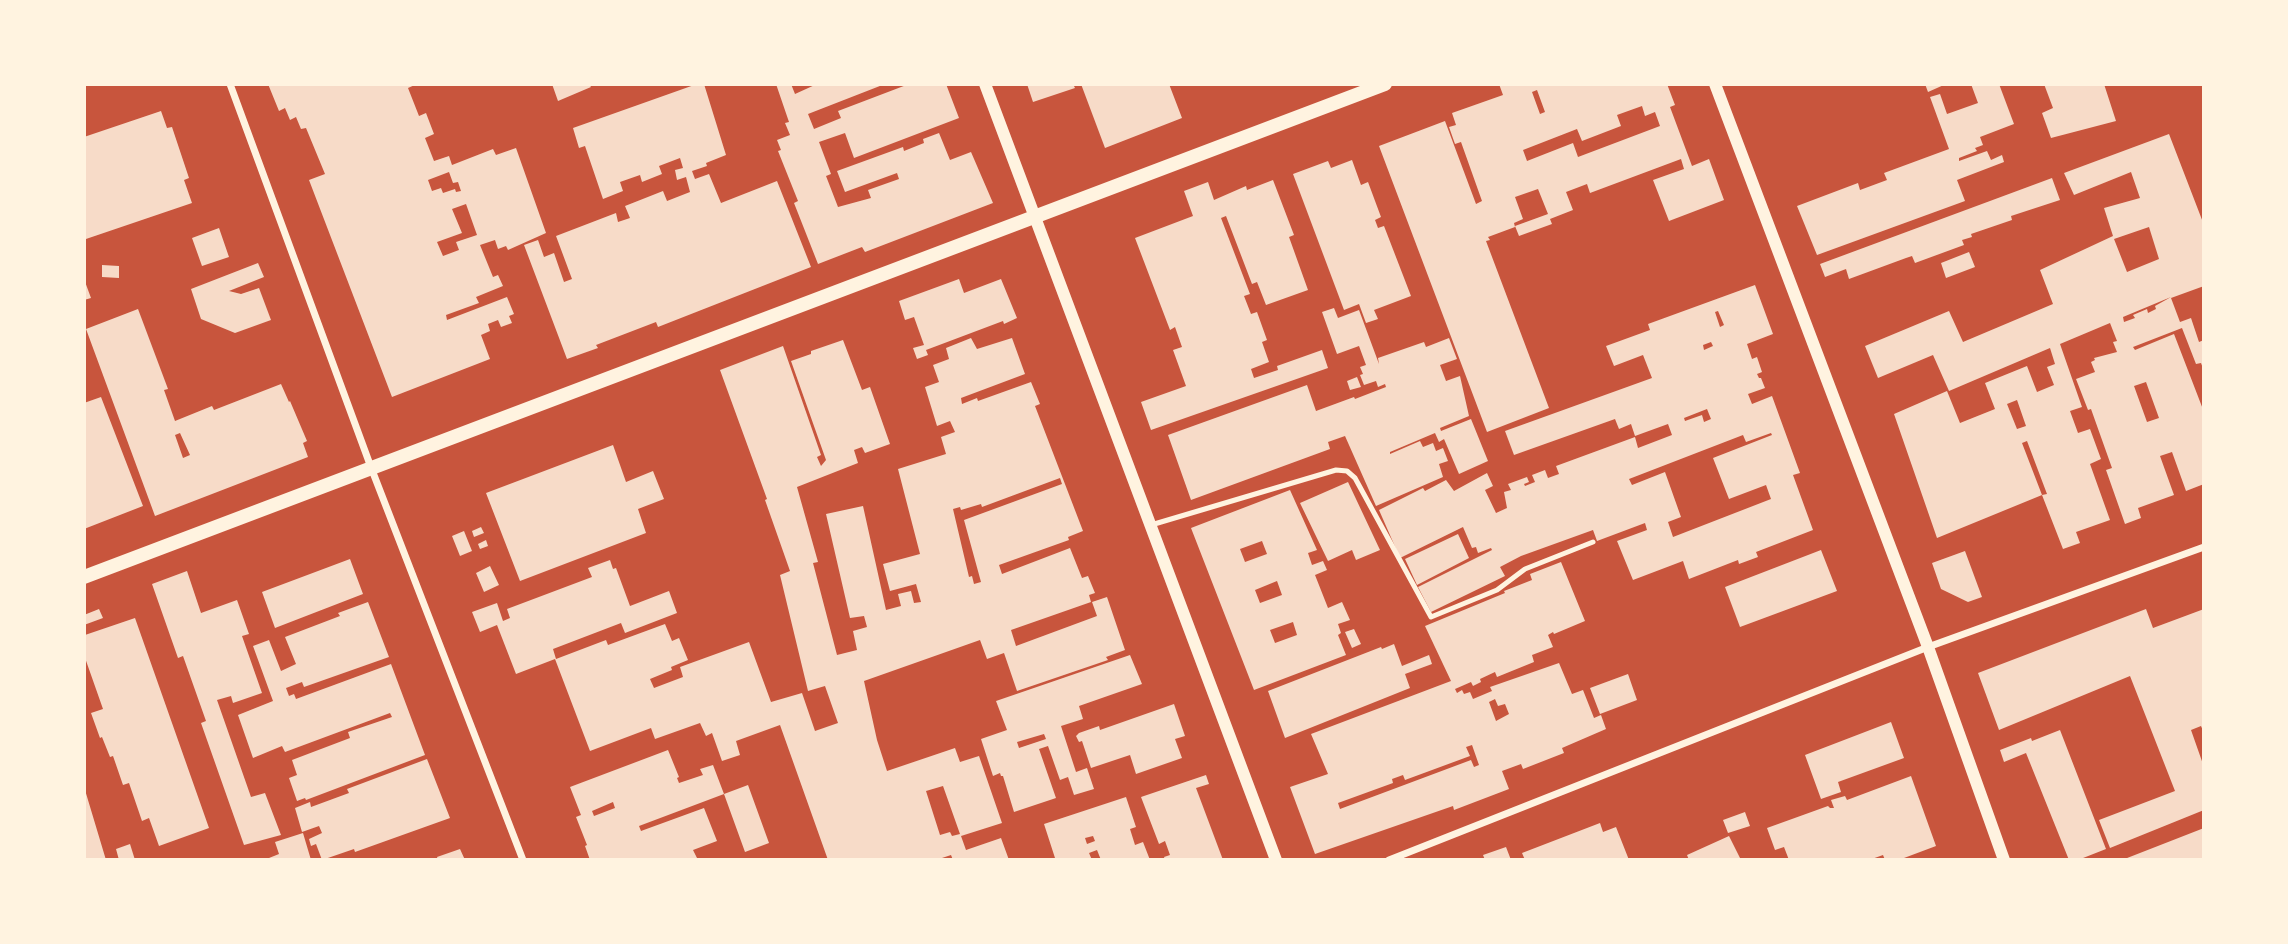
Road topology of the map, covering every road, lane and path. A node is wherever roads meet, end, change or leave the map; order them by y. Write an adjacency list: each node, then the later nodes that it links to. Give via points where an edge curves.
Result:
1 (230, 84): 6 (street)
2 (985, 84): 5 (street)
3 (1385, 84): 5 (main road)
4 (1715, 84): 11 (street)
5 (1034, 217): 6 (main road); 7 (street)
6 (372, 470): 10 (main road); 12 (street)
7 (1150, 525): 8 (lane, via 1336,470 1347,471 1431,617 1497,590 1525,569); 13 (street)
8 (1593, 542)
9 (2204, 547): 11 (street)
10 (84, 577)
11 (1928, 647): 14 (street); 15 (street)
12 (523, 860)
13 (1276, 860)
14 (1390, 860)
15 (2004, 860)

